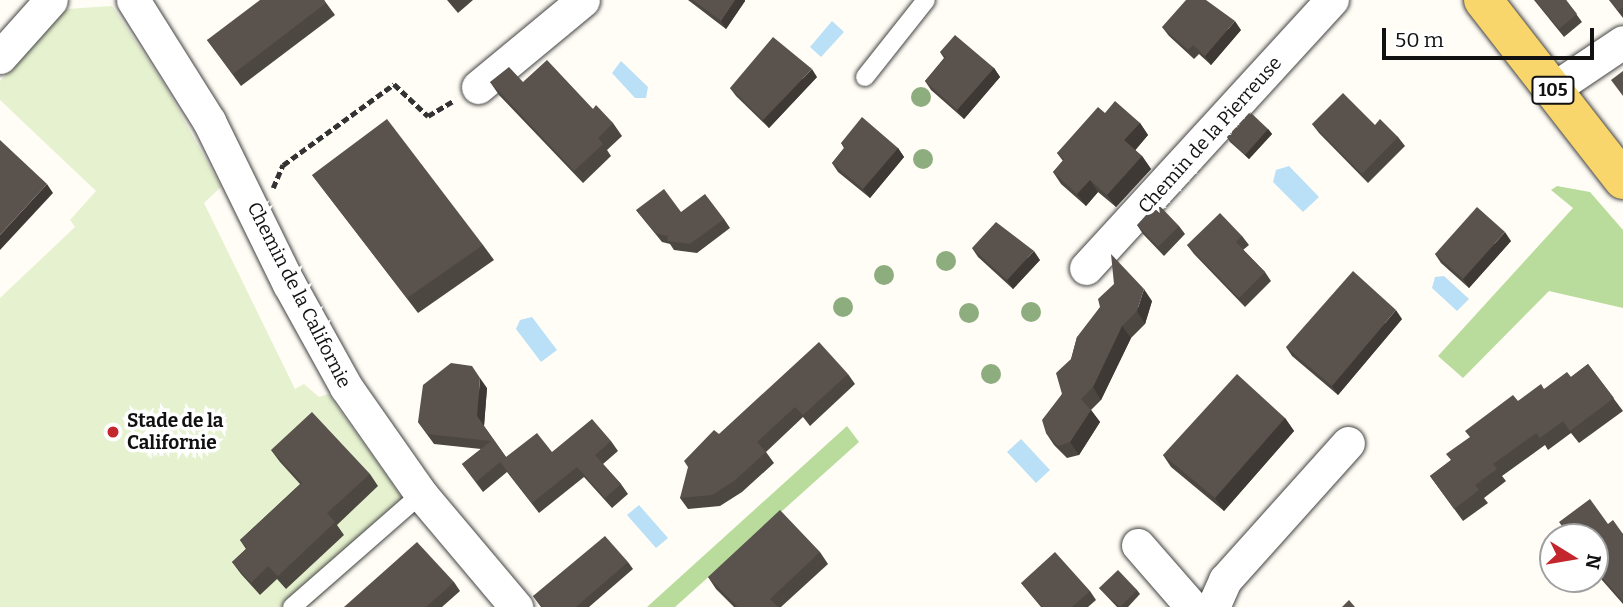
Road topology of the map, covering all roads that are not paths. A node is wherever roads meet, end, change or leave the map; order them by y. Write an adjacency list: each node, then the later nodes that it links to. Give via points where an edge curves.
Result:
1 (51, 0): 8 (street)
2 (133, 0): 15 (street, Chemin de la Californie, via 209,121 295,296 346,387)
3 (583, 0): 10 (street)
4 (926, 0): 9 (lane)
5 (1332, 0): 13 (street, Chemin de la Pierreuse)
6 (1483, 0): 11 (main road, 105)
7 (1623, 42): 11 (street)
8 (0, 57)
9 (865, 77)
10 (478, 87)
11 (1553, 89): 12 (main road, 105)
12 (1623, 180)
13 (1086, 268)
14 (1348, 443): 20 (street, via 1225,580)
15 (421, 494): 17 (lane); 18 (street, Chemin de la Californie)
16 (1138, 545): 19 (street)
17 (292, 607)
18 (516, 607)
19 (1192, 607)
20 (1213, 607)

